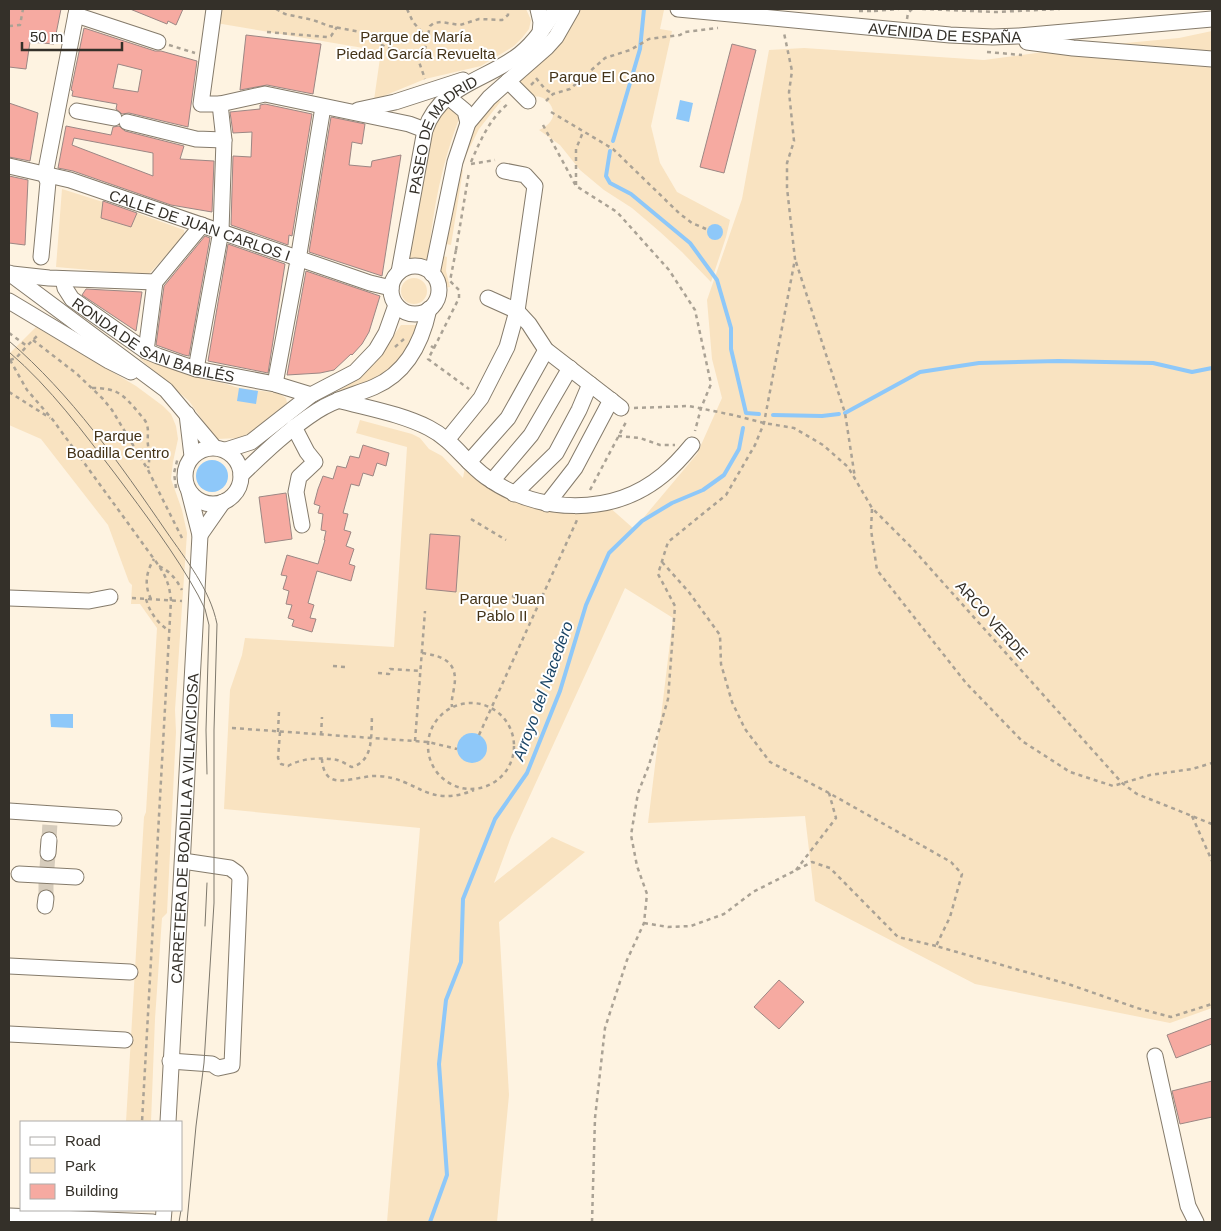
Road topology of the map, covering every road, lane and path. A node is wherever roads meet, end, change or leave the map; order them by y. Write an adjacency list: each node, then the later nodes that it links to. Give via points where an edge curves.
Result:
1 (23, 9): 17 (path, via 20,26)
2 (214, 9): 25 (street)
3 (276, 9): 18 (path)
4 (407, 9): 23 (path, via 413,22)
5 (508, 9): 23 (path, via 508,15 502,20 479,19 460,25 434,22)
6 (538, 9): 21 (street)
7 (556, 9): 21 (street, PASEO DE MADRID)
8 (572, 9): 30 (street, PASEO DE MADRID, via 556,37)
9 (678, 9): 15 (street, AVENIDA DE ESPAÑA)
10 (899, 9): 13 (path)
11 (922, 9): 12 (path, via 996,12)
12 (1060, 9)
13 (874, 11)
14 (77, 12): 24 (street); 36 (street)
15 (783, 19): 22 (street, AVENIDA DE ESPAÑA); 54 (path, via 792,71 789,92 794,141 787,162 787,188)
16 (1212, 19): 22 (street, AVENIDA DE ESPAÑA)
17 (9, 26)
18 (337, 27): 20 (path, via 327,37); 26 (path, via 361,32 387,48)
19 (716, 28): 34 (path, via 649,38 630,50 605,58 570,89 553,94)
20 (267, 32)
21 (540, 33): 28 (street, PASEO DE MADRID, via 520,54)
22 (994, 37): 27 (street, via 1072,48)
23 (428, 39): 26 (path, via 425,49)
24 (158, 42): 25 (path)
25 (206, 56): 35 (street, via 200,104)
26 (417, 56): 31 (path)
27 (1212, 59)
28 (480, 77): 32 (street, PASEO DE MADRID); 38 (street, via 366,110)
29 (537, 79): 33 (path)
30 (508, 81): 33 (street); 40 (street, PASEO DE MADRID)
31 (426, 83)
32 (447, 96): 40 (street, via 465,111); 42 (street, PASEO DE MADRID, via 429,118)
33 (524, 97): 72 (path, via 499,111 485,130 470,165 450,281 459,290 459,298)
34 (546, 101)
35 (220, 104): 37 (street, via 265,94); 44 (street)
36 (69, 106): 44 (street, via 196,139); 47 (street)
37 (323, 107): 38 (street); 53 (street)
38 (346, 111): 42 (street)
39 (551, 112): 43 (path)
40 (468, 123): 57 (street, PASEO DE MADRID, via 455,162)
41 (543, 125): 48 (path)
42 (424, 130): 55 (street, PASEO DE MADRID)
43 (584, 131): 48 (path, via 576,149); 50 (path, via 613,150 680,214)
44 (224, 140): 51 (street)
45 (9, 166): 47 (street, CALLE DE JUAN CARLOS I)
46 (504, 171): 67 (street, via 525,175 535,186)
47 (45, 176): 49 (street, CALLE DE JUAN CARLOS I, via 70,180); 52 (street, via 48,182)
48 (576, 186): 87 (path, via 617,212 670,270 695,310 711,384)
49 (202, 225): 51 (street, CALLE DE JUAN CARLOS I); 60 (street)
50 (706, 229)
51 (221, 231): 53 (street, CALLE DE JUAN CARLOS I); 77 (street)
52 (41, 257)
53 (298, 258): 61 (street, CALLE DE JUAN CARLOS I); 78 (street)
54 (795, 260): 91 (path); 101 (path, via 845,413)
55 (398, 272): 57 (street, via 416,266); 61 (street)
56 (10, 273): 58 (street, RONDA DE SAN BABILÉS); 62 (street)
57 (432, 274): 66 (street, via 438,295)
58 (42, 278): 59 (street, RONDA DE SAN BABILÉS); 62 (street)
59 (63, 279): 60 (street); 74 (street, RONDA DE SAN BABILÉS, via 72,299)
60 (155, 282): 74 (street)
61 (391, 288): 65 (street)
62 (33, 290): 68 (street, via 30,302 42,314); 82 (street)
63 (488, 298): 67 (street)
64 (9, 301): 68 (street)
65 (396, 305): 66 (street, via 411,314); 84 (street, via 386,333 368,360 355,372)
66 (428, 309): 80 (street, via 421,340 414,352 400,369)
67 (517, 311): 73 (street); 94 (street, via 507,347 481,398)
68 (47, 327): 70 (path); 82 (street)
69 (9, 333): 71 (path)
70 (33, 340): 71 (path); 81 (path)
71 (27, 346): 75 (path, via 16,358)
72 (434, 348)
73 (546, 350): 76 (street); 98 (street, via 508,418)
74 (146, 351): 77 (street, RONDA DE SAN BABILÉS)
75 (9, 360): 90 (path, via 27,390)
76 (570, 368): 79 (street); 102 (street, via 531,435)
77 (196, 369): 78 (street, RONDA DE SAN BABILÉS)
78 (275, 384): 84 (street, RONDA DE SAN BABILÉS)
79 (590, 384): 86 (street); 104 (street, via 556,453)
80 (375, 387): 85 (street); 89 (street, via 377,401)
81 (91, 388): 99 (path, via 112,410); 99 (path, via 121,394 146,422)
82 (166, 390): 88 (street)
83 (9, 392): 90 (path)
84 (311, 395): 96 (street, via 251,442)
85 (338, 400): 89 (street); 92 (street)
86 (622, 405): 87 (path, ARCO VERDE); 93 (path); 106 (street)
87 (701, 408): 91 (path, ARCO VERDE); 95 (path)
88 (187, 414): 96 (street); 97 (street)
89 (386, 414): 94 (street, via 428,427)
90 (53, 420): 114 (path)
91 (764, 423): 101 (path, ARCO VERDE, via 794,428 823,444 848,467); 115 (path, via 726,495 668,542)
92 (294, 427): 100 (street); 110 (street, via 315,462 299,477 296,492)
93 (618, 436): 95 (path, via 640,438 660,445); 107 (path)
94 (447, 440): 98 (street)
95 (690, 447): 107 (street, via 662,476 644,488 617,499)
96 (220, 449): 97 (street, via 206,448); 100 (street, via 234,456)
97 (185, 455): 103 (street, via 188,462); 103 (path, via 174,473 174,481)
98 (469, 462): 102 (street)
99 (148, 470): 112 (path)
100 (241, 475): 105 (street, via 236,492)
101 (855, 479): 108 (path, ARCO VERDE)
102 (492, 481): 104 (street)
103 (184, 492): 105 (street, via 206,503); 111 (street, CARRETERA DE BOADILLA A VILLAVICIOSA)
104 (514, 494): 106 (street)
105 (223, 502): 111 (street)
106 (547, 504): 107 (street)
107 (582, 506): 128 (path)
108 (872, 508): 151 (path, ARCO VERDE); 151 (path, via 871,530 877,570 966,683 1022,741 1070,772 1113,786)
109 (472, 519): 113 (path)
110 (302, 525)
111 (200, 535): 159 (street, CARRETERA DE BOADILLA A VILLAVICIOSA)
112 (182, 538)
113 (506, 540)
114 (154, 558): 116 (path); 126 (path, via 147,582)
115 (662, 562): 153 (path, via 720,635 721,664 732,702 745,729 770,762); 163 (path, via 658,574 675,606 668,700 638,794 632,835 637,866 647,894)
116 (159, 566): 118 (path, via 175,576); 127 (path, via 166,576)
117 (187, 587): 119 (path)
118 (182, 591)
119 (186, 593)
120 (512, 596): 128 (path)
121 (110, 597): 122 (street, via 89,601)
122 (9, 598)
123 (132, 598): 124 (path)
124 (146, 598): 126 (path); 130 (path, via 149,610)
125 (186, 598): 127 (path, via 186,602)
126 (151, 599): 127 (path)
127 (171, 600): 130 (path)
128 (538, 605): 136 (path)
129 (425, 611): 131 (path)
130 (169, 631): 172 (path)
131 (422, 653): 134 (path); 137 (path, via 444,658 452,666 455,676)
132 (333, 666): 133 (path)
133 (345, 667)
134 (420, 671): 135 (path, via 390,669 389,674); 146 (path)
135 (378, 673)
136 (491, 707): 137 (path, via 471,703); 144 (path); 152 (path, via 512,729 515,749 503,776 495,783)
137 (452, 708): 147 (path, via 436,722)
138 (279, 711): 142 (path)
139 (372, 716): 145 (path)
140 (322, 717): 143 (path)
141 (232, 728): 142 (path)
142 (279, 732): 143 (path); 149 (path, via 278,758 281,764 288,766 302,759)
143 (321, 735): 145 (path)
144 (479, 735)
145 (371, 738): 146 (path); 149 (path, via 369,754 362,763 352,767 339,760)
146 (415, 741): 147 (path)
147 (428, 742): 148 (path); 152 (path, via 432,764 445,781)
148 (457, 748)
149 (322, 759): 152 (path, via 331,779 381,776 439,797 460,796)
150 (1212, 763): 151 (path)
151 (1122, 783): 155 (path, ARCO VERDE, via 1137,794)
152 (476, 790)
153 (829, 793): 160 (path, via 836,818); 164 (path, via 951,862 962,874 950,917)
154 (9, 811): 156 (street, via 50,818)
155 (1191, 815): 157 (path, ARCO VERDE); 158 (path)
156 (114, 818)
157 (1212, 824)
158 (1212, 860)
159 (183, 861): 171 (street, CARRETERA DE BOADILLA A VILLAVICIOSA); 171 (street, via 230,868 240,878 232,1065 218,1068 212,1064)
160 (795, 871): 163 (path, via 753,892 724,914 691,926); 164 (path, via 812,862 830,868 898,937)
161 (19, 874): 162 (street, via 46,886)
162 (76, 876)
163 (644, 923): 176 (path, via 627,960 606,1028 595,1118)
164 (936, 946): 167 (path, via 1171,1017)
165 (9, 966): 166 (street)
166 (130, 972)
167 (1212, 1004)
168 (9, 1034): 169 (street)
169 (125, 1040)
170 (1155, 1056): 177 (street, via 1188,1206)
171 (170, 1061): 173 (street, CARRETERA DE BOADILLA A VILLAVICIOSA)
172 (142, 1121)
173 (168, 1121)
174 (9, 1216): 175 (street)
175 (154, 1222)
176 (592, 1222)
177 (1196, 1222)

